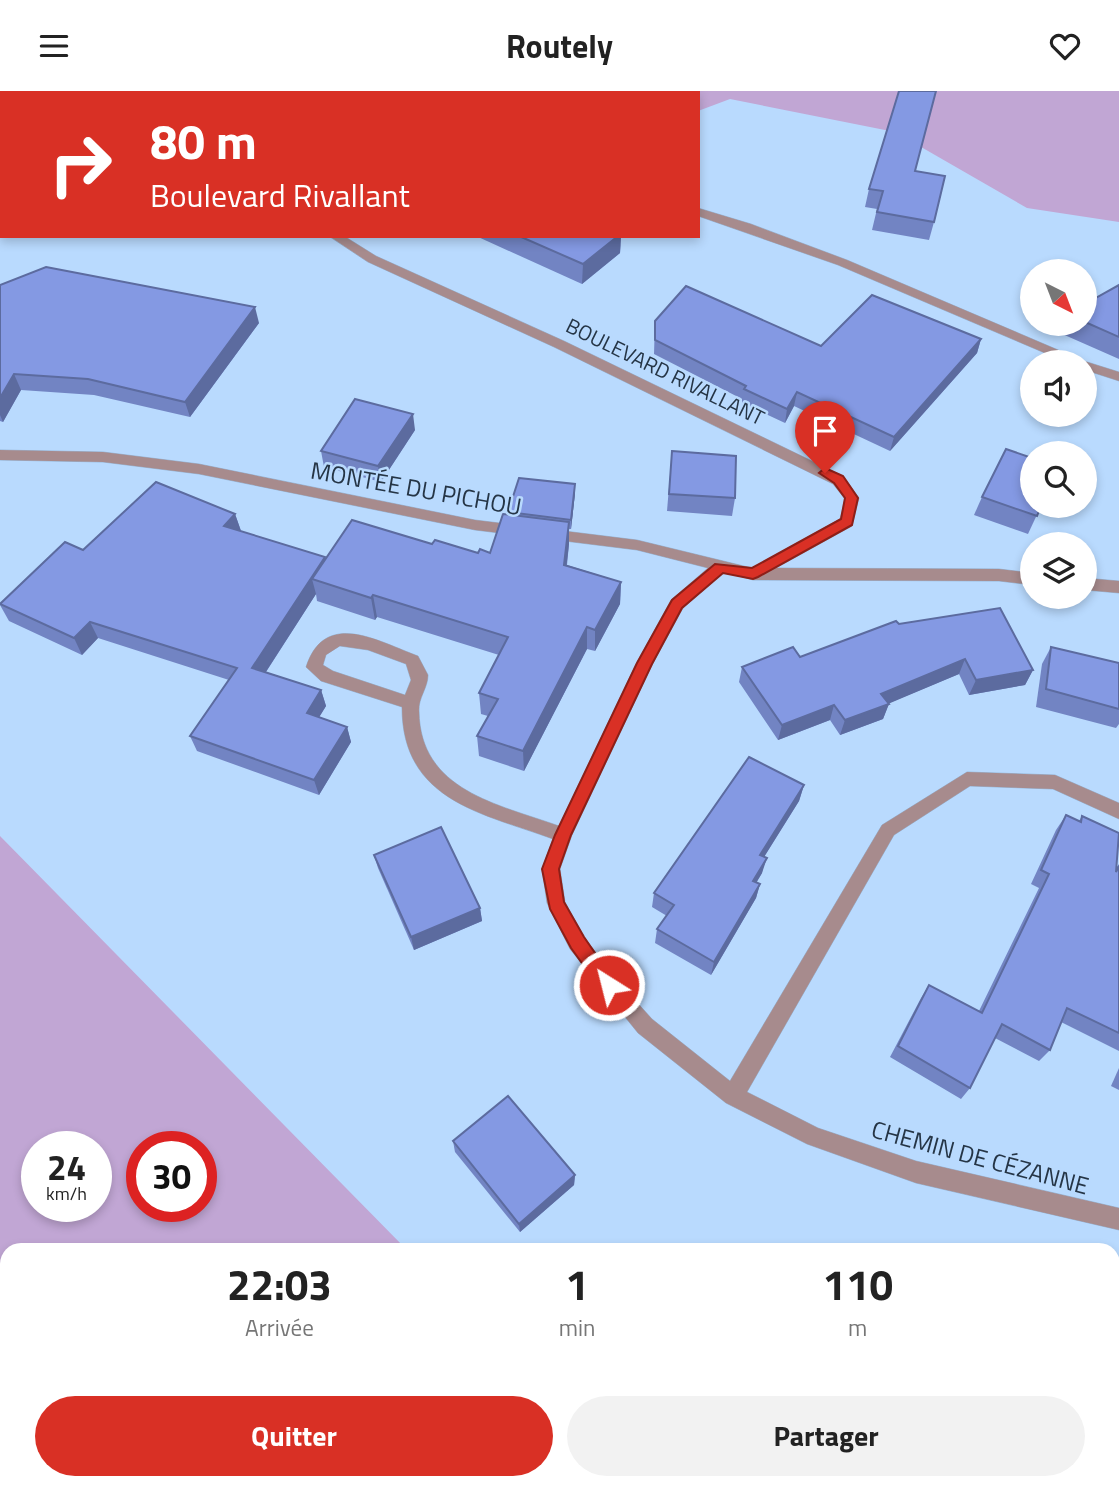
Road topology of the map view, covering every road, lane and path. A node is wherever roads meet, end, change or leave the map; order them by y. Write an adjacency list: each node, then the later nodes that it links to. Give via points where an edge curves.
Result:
1 (700, 213): 3 (street, via 844,262)
2 (338, 238): 8 (street, BOULEVARD RIVALLANT, via 372,259 838,479 852,498 847,522)
3 (1051, 350)
4 (1097, 369): 5 (street)
5 (1119, 377)
6 (0, 456): 7 (street, MONTÉE DU PICHOU, via 103,457 200,470 475,525 637,545)
7 (720, 567): 8 (street, MONTÉE DU PICHOU); 14 (street, CHEMIN DE CÉZANNE, via 677,604)
8 (753, 573): 9 (street, MONTÉE DU PICHOU)
9 (1020, 578)
10 (1097, 585): 11 (street)
11 (1119, 587)
12 (410, 703): 12 (street, via 421,681 412,660 341,638 324,643 316,653 314,667 327,676); 14 (street, via 410,729 435,779 457,794)
13 (1119, 811): 15 (street, via 1055,782 967,779 888,830)
14 (563, 835): 15 (street, CHEMIN DE CÉZANNE, via 551,869 556,903 578,943 645,1026)
15 (733, 1097): 16 (street, CHEMIN DE CÉZANNE, via 814,1137 916,1172)
16 (1119, 1219)

